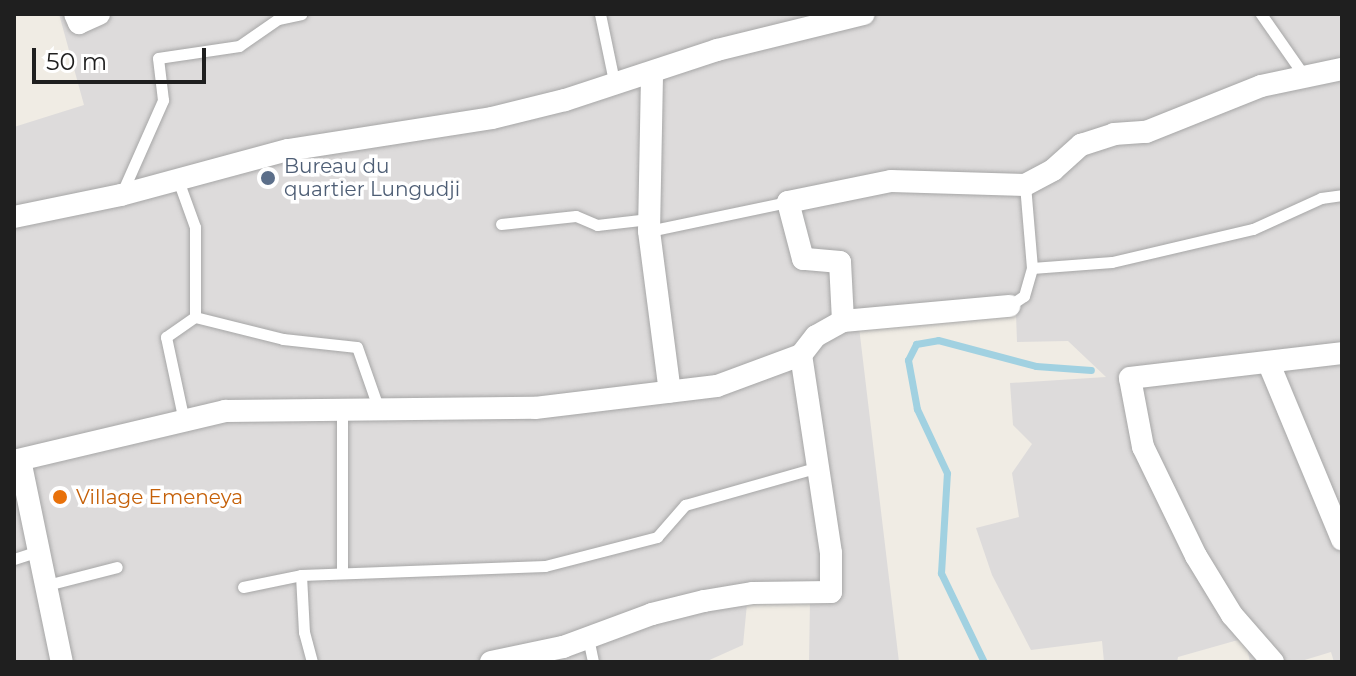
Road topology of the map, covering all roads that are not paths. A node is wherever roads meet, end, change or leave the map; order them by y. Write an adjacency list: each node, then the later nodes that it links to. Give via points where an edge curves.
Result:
1 (75, 14): 2 (street, via 79,23)
2 (99, 14)
3 (301, 14): 14 (lane, via 278,19 239,46 158,58 163,100)
4 (600, 14): 11 (lane)
5 (864, 14): 7 (street)
6 (1261, 14): 10 (lane)
7 (819, 21): 9 (street, via 717,50)
8 (1342, 69): 10 (street)
9 (652, 76): 11 (street); 19 (street)
10 (1305, 77): 13 (street, via 1261,86 1146,132 1114,134 1081,145 1053,170)
11 (615, 86): 12 (street, via 492,118 288,150)
12 (178, 180): 14 (street); 22 (lane, via 195,227)
13 (1025, 185): 16 (street, via 891,181); 20 (lane)
14 (121, 195): 17 (street)
15 (1342, 195): 20 (lane, via 1225,236 1112,262)
16 (788, 202): 19 (lane); 23 (street, via 803,259 840,262)
17 (14, 217)
18 (501, 224): 19 (lane, via 576,216 597,225)
19 (649, 225): 27 (street)
20 (1032, 268): 21 (lane, via 1024,296)
21 (1009, 306): 23 (street)
22 (195, 317): 29 (lane, via 283,339 357,347); 30 (lane, via 166,337)
23 (843, 321): 25 (street, via 816,336)
24 (1342, 353): 26 (street)
25 (801, 355): 27 (street, via 717,386); 32 (street)
26 (1269, 364): 33 (street); 46 (street, via 1130,378 1143,447 1196,556 1232,615)
27 (670, 392): 29 (street, via 535,408)
28 (342, 406): 29 (street); 30 (street, via 225,411); 37 (lane)
29 (378, 407)
30 (184, 421): 31 (street)
31 (17, 461): 34 (street)
32 (818, 467): 37 (lane, via 685,505 657,537 545,566); 41 (street, via 831,553 831,592 753,593 704,601)
33 (1341, 531)
34 (38, 551): 35 (lane); 39 (street)
35 (14, 559)
36 (117, 567): 39 (lane)
37 (342, 573): 38 (lane)
38 (301, 575): 40 (lane); 43 (lane, via 304,632)
39 (47, 585): 42 (street)
40 (243, 587)
41 (588, 638): 44 (street); 45 (lane)
42 (62, 662)
43 (312, 662)
44 (491, 662)
45 (593, 662)
46 (1273, 662)

